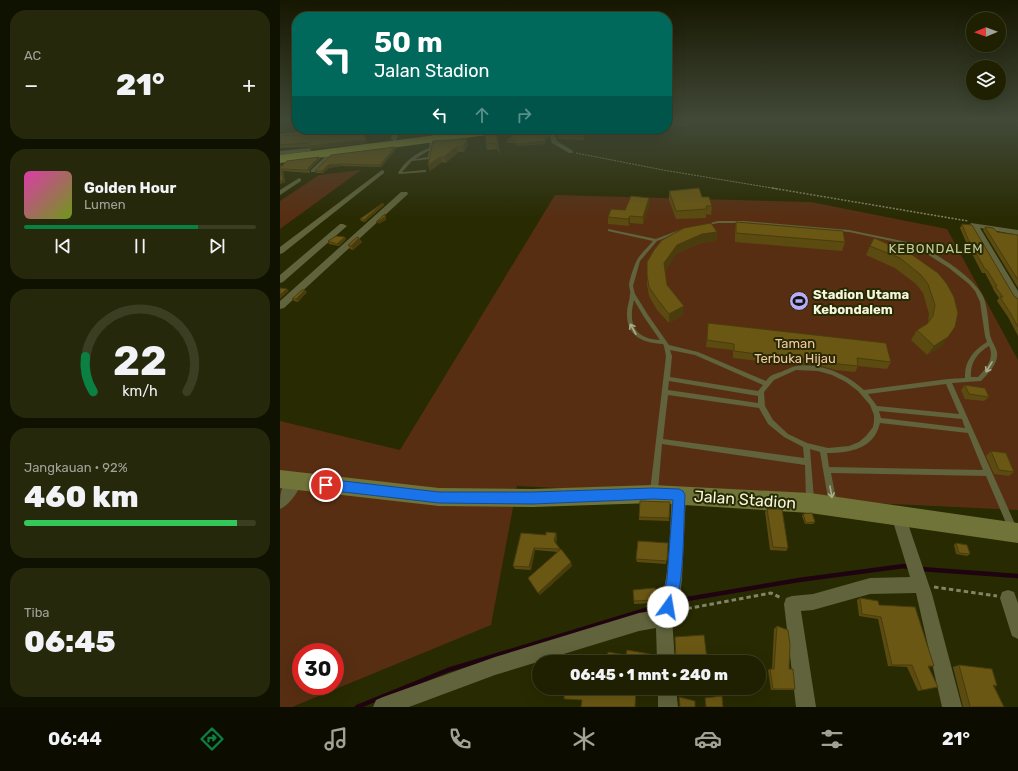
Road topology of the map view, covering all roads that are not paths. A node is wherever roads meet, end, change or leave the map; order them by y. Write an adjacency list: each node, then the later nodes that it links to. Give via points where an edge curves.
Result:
1 (280, 153): 2 (highway)
2 (305, 153): 6 (highway)
3 (329, 153): 8 (street)
4 (421, 153): 7 (lane)
5 (430, 153): 7 (lane, via 429,158)
6 (280, 159)
7 (412, 160): 10 (lane, via 400,174)
8 (313, 171)
9 (382, 172): 20 (street)
10 (425, 172)
11 (280, 186): 12 (street, via 299,180)
12 (280, 193)
13 (404, 194): 24 (street)
14 (343, 226): 21 (street)
15 (698, 226): 25 (lane, via 718,222 744,222 849,231 912,244 951,267 974,286 981,296)
16 (692, 227): 19 (lane)
17 (609, 230): 19 (lane)
18 (1018, 235): 23 (street, via 1016,232 974,225)
19 (656, 240): 22 (lane, via 638,261 631,286)
20 (280, 251)
21 (280, 280)
22 (633, 294): 26 (lane); 26 (lane, one-way to 22, via 646,341 633,332 629,313)
23 (1018, 299)
24 (280, 306)
25 (990, 343): 28 (lane, via 979,349 967,368); 28 (lane, one-way to 28, via 994,352 990,366 979,379)
26 (666, 345): 27 (lane, via 669,356); 30 (lane, via 696,354)
27 (668, 379): 31 (lane); 33 (lane)
28 (968, 379): 29 (lane)
29 (948, 381): 32 (lane); 36 (lane)
30 (766, 384): 32 (lane, via 786,370 813,368 843,377); 33 (lane)
31 (666, 392): 34 (lane); 39 (lane)
32 (864, 392): 35 (lane)
33 (760, 394): 34 (lane)
34 (761, 406): 40 (lane, via 781,433)
35 (875, 408): 36 (lane); 37 (lane)
36 (964, 417): 38 (lane)
37 (878, 420): 38 (lane); 41 (lane, via 874,431 863,444 845,450)
38 (970, 431): 44 (lane)
39 (659, 441): 42 (lane); 46 (lane)
40 (806, 447): 41 (lane); 42 (lane)
41 (823, 451): 43 (lane)
42 (808, 462): 49 (lane)
43 (827, 470): 44 (lane); 50 (lane, one-way to 50)
44 (988, 473): 52 (lane)
45 (288, 480): 46 (street, Jalan Stadion, via 439,497 533,498); 48 (street)
46 (653, 494): 47 (street, Jalan Stadion)
47 (679, 495): 49 (street, Jalan Stadion); 55 (street)
48 (280, 502)
49 (810, 503): 50 (street, Jalan Stadion)
50 (834, 506): 51 (street, Jalan Stadion)
51 (898, 515): 52 (street, Jalan Stadion); 53 (street)
52 (1016, 533)
53 (921, 584): 61 (street, via 870,586 813,602 792,604); 62 (street)
54 (1010, 603): 56 (street)
55 (667, 608): 57 (street); 59 (street, via 639,622 496,666)
56 (1018, 630)
57 (666, 655)
58 (667, 695): 60 (street)
59 (383, 707)
60 (668, 707)
61 (806, 707)
62 (952, 707)

